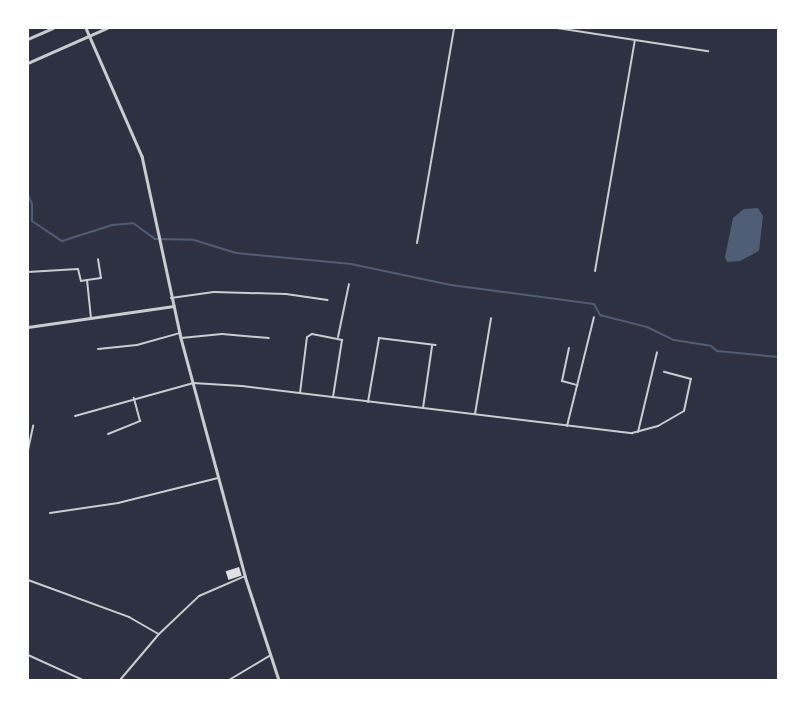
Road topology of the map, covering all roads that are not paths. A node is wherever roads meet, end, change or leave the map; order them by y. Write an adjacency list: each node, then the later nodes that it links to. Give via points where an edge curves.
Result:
1 (53, 28): 7 (street)
2 (86, 28): 6 (street)
3 (107, 28): 6 (street)
4 (454, 28): 11 (street)
5 (557, 28): 8 (street)
6 (90, 35): 10 (street); 17 (street, via 142,156)
7 (28, 38)
8 (635, 40): 9 (street); 13 (street)
9 (708, 51)
10 (28, 63)
11 (417, 244)
12 (98, 259): 15 (street, via 101,278)
13 (596, 271)
14 (28, 272): 15 (street, via 74,268 80,272 81,281)
15 (87, 280): 20 (street)
16 (349, 284): 27 (street)
17 (172, 298): 18 (street, via 214,292 286,294); 19 (street)
18 (328, 300)
19 (173, 306): 20 (street); 24 (street)
20 (91, 317): 23 (street)
21 (594, 317): 35 (street)
22 (491, 318): 41 (street)
23 (28, 327)
24 (180, 332): 25 (street); 31 (street, via 137,345)
25 (181, 338): 26 (street, via 222,334); 34 (street)
26 (268, 338)
27 (338, 338): 36 (street, via 308,334); 37 (street, via 342,340)
28 (432, 345): 29 (street); 39 (street, via 379,338); 40 (street)
29 (436, 345)
30 (569, 348): 35 (street, via 562,381)
31 (98, 349)
32 (657, 352): 45 (street)
33 (664, 372): 45 (street, via 691,380 684,411 658,426)
34 (193, 383): 36 (street); 38 (street); 48 (street)
35 (577, 385): 44 (street)
36 (300, 393): 37 (street)
37 (333, 397): 39 (street)
38 (134, 398): 42 (street); 46 (street, via 140,421)
39 (368, 402): 40 (street)
40 (423, 408): 41 (street)
41 (475, 414): 44 (street)
42 (75, 416)
43 (33, 426): 47 (street)
44 (567, 426): 45 (street)
45 (638, 432)
46 (108, 434)
47 (28, 450)
48 (218, 478): 49 (street, via 118,504); 50 (street)
49 (50, 513)
50 (245, 576): 52 (street, via 198,596); 54 (street)
51 (28, 580): 52 (street, via 128,617)
52 (159, 634): 56 (street)
53 (28, 655): 55 (street)
54 (271, 655): 57 (street); 58 (street)
55 (83, 680)
56 (120, 680)
57 (229, 680)
58 (279, 680)

